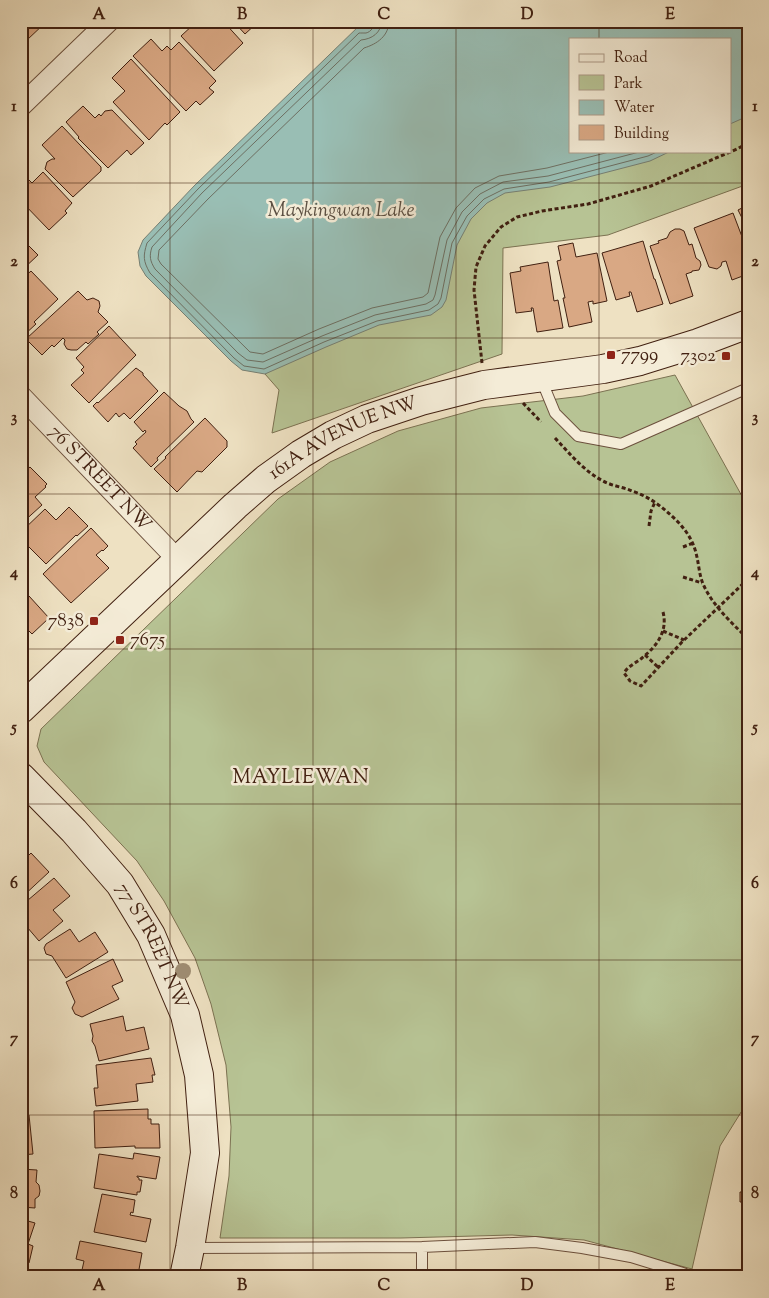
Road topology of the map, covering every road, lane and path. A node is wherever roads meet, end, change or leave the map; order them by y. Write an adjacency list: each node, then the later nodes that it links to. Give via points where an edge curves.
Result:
1 (109, 21): 2 (street)
2 (21, 106)
3 (748, 143): 6 (path, via 651,186 588,204 517,217 501,227 485,246 476,267 474,290)
4 (748, 324): 5 (street, 161A AVENUE NW, via 640,361)
5 (540, 378): 6 (street, 161A AVENUE NW); 7 (lane, via 555,413 578,436 621,444)
6 (484, 386): 16 (street, 161A AVENUE NW, via 394,410 325,439 266,478)
7 (748, 388)
8 (21, 396): 16 (street, 76 STREET NW)
9 (521, 401): 10 (path)
10 (541, 422)
11 (554, 436): 12 (path, via 593,475)
12 (655, 502): 13 (path); 14 (path, via 672,516)
13 (649, 526)
14 (693, 543): 15 (path); 19 (path)
15 (682, 547)
16 (178, 560): 27 (street, 161A AVENUE NW)
17 (684, 578): 19 (path)
18 (748, 578): 20 (path)
19 (703, 583): 20 (path)
20 (717, 607): 23 (path); 24 (path)
21 (663, 612): 22 (path)
22 (663, 631): 24 (path); 25 (path)
23 (748, 639)
24 (684, 640): 26 (path)
25 (645, 656): 26 (path); 26 (path, via 624,673 630,681 640,686)
26 (658, 667)
27 (21, 709)
28 (21, 777): 30 (street, 77 STREET NW, via 120,884 151,934 185,1015 199,1075 205,1153)
29 (422, 1247): 30 (lane); 32 (lane); 33 (lane, via 535,1242 631,1257)
30 (190, 1248): 31 (street, 77 STREET NW)
31 (184, 1277)
32 (422, 1277)
33 (692, 1277)

